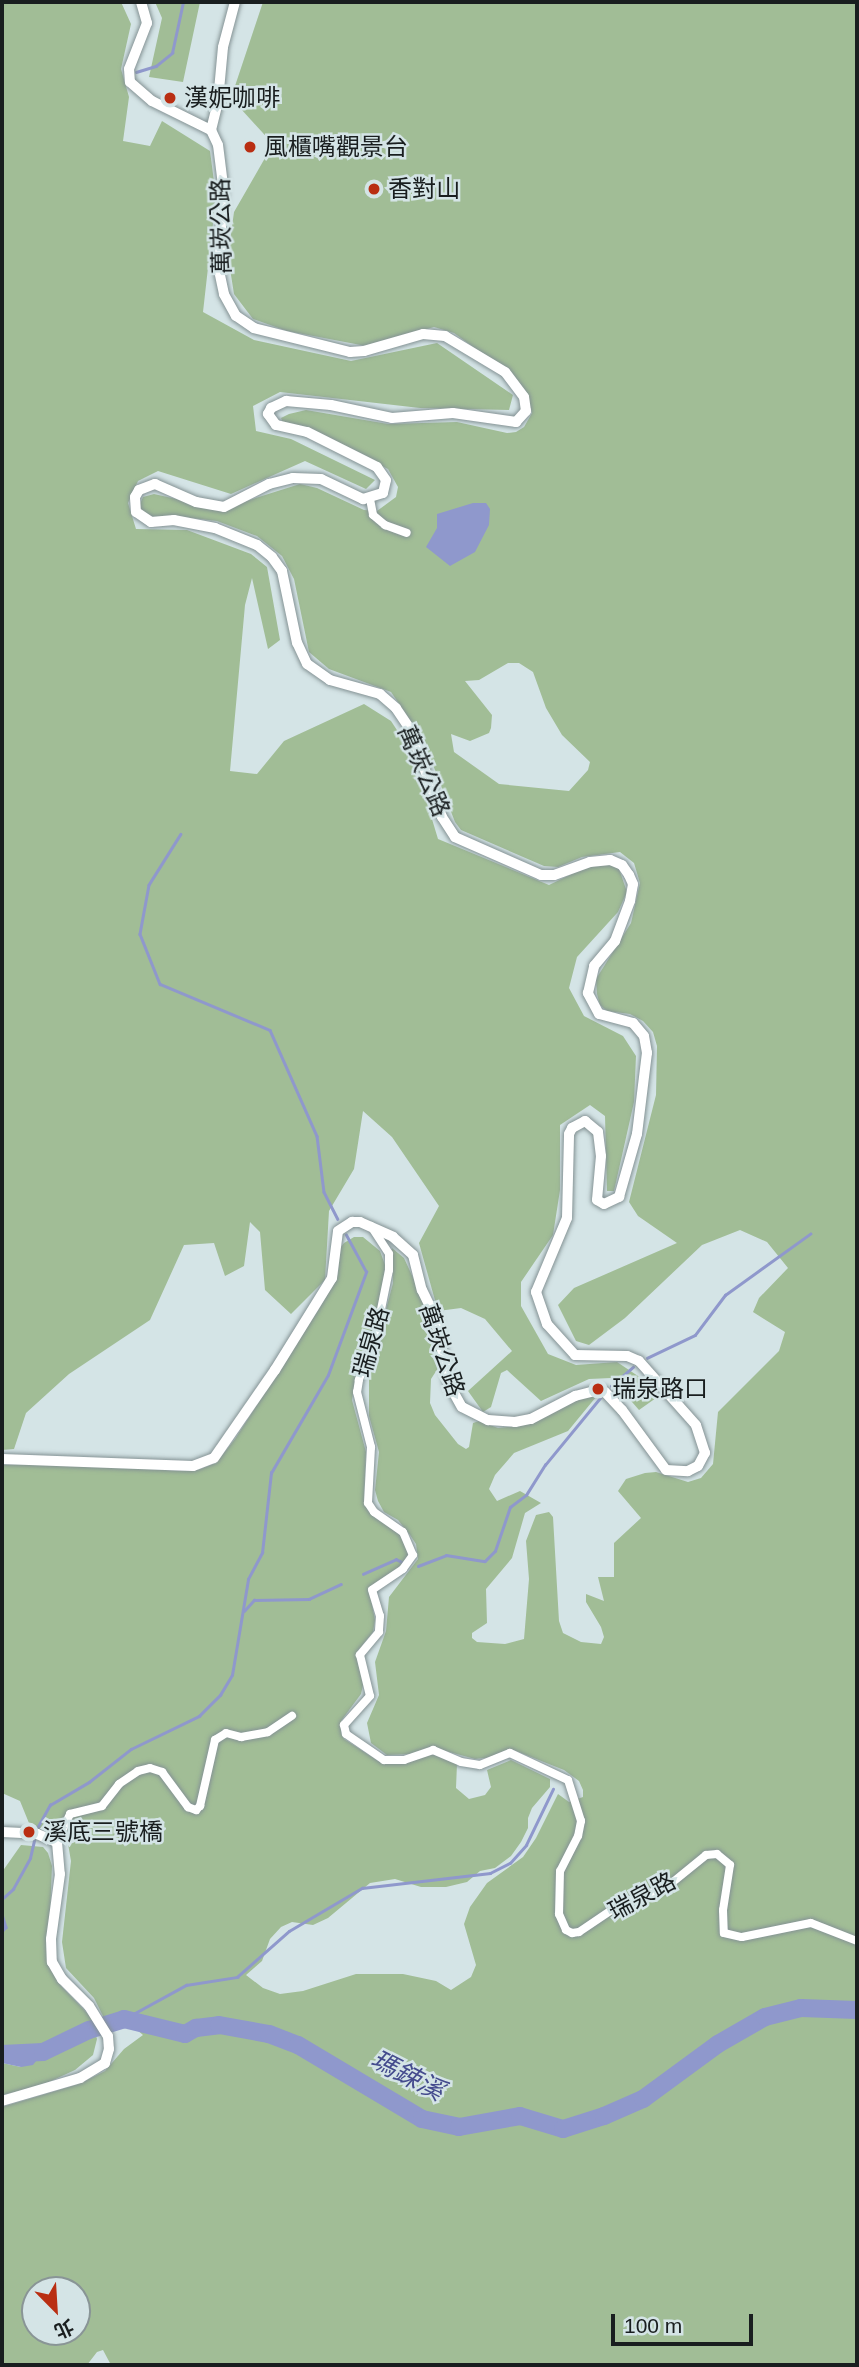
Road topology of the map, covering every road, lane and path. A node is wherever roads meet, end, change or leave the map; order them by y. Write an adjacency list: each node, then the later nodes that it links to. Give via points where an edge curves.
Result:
1 (141, 2): 3 (street, via 147,23 129,69 130,82 152,101)
2 (235, 2): 3 (street, via 223,47)
3 (211, 130): 4 (street, 萬崁公路, via 218,145 223,185 219,270 224,294 236,316 254,328 350,352 423,334 445,336 505,372 524,397 525,416 516,422 453,413 373,417 297,401 271,408 268,414 276,425 307,432 377,467 387,487)
4 (370, 499): 5 (street, via 373,515); 6 (street, 萬崁公路, via 304,477 269,484 224,507 197,502 155,484 139,490 134,504 142,519 187,521 215,528 272,556 282,571 297,643 307,664 330,680 380,694 396,708 410,729 442,817 456,837 541,875 610,860 622,865 629,875 633,884 630,901 615,941 594,966 588,993 600,1014 632,1023 644,1036 647,1053 637,1134 619,1197 604,1205 597,1200 598,1132 585,1121 572,1128 567,1218 536,1292 547,1324 575,1355 627,1356 639,1361 696,1425 705,1447 702,1461 688,1471 666,1470 622,1410 599,1390 515,1422 488,1420 462,1407 449,1384 435,1317 413,1255)
5 (407, 533)
6 (371, 1226): 7 (street, via 352,1222 338,1231 332,1278 228,1441 207,1462 193,1466 107,1465); 11 (street, 瑞泉路, via 389,1254 374,1344 357,1392 371,1447 368,1503 403,1532 413,1555 403,1569 372,1590 380,1616 379,1632 360,1655 370,1696 344,1725 346,1734 383,1760 404,1760 433,1750 480,1765 510,1753 568,1780 581,1821 560,1871 559,1914 572,1933 579,1933 619,1905 668,1886 706,1855 717,1854 730,1864 724,1933 743,1937 811,1923)
7 (2, 1459)
8 (292, 1716): 10 (street, via 268,1732 241,1737 226,1733 215,1740 196,1810 188,1807 162,1772 150,1768 119,1784 102,1806 70,1814)
9 (2, 1832): 10 (street, via 33,1834)
10 (57, 1842): 12 (street, via 60,1874 52,1962 89,2006 107,2035 109,2049 105,2063 80,2078)
11 (857, 1941)
12 (2, 2101)

